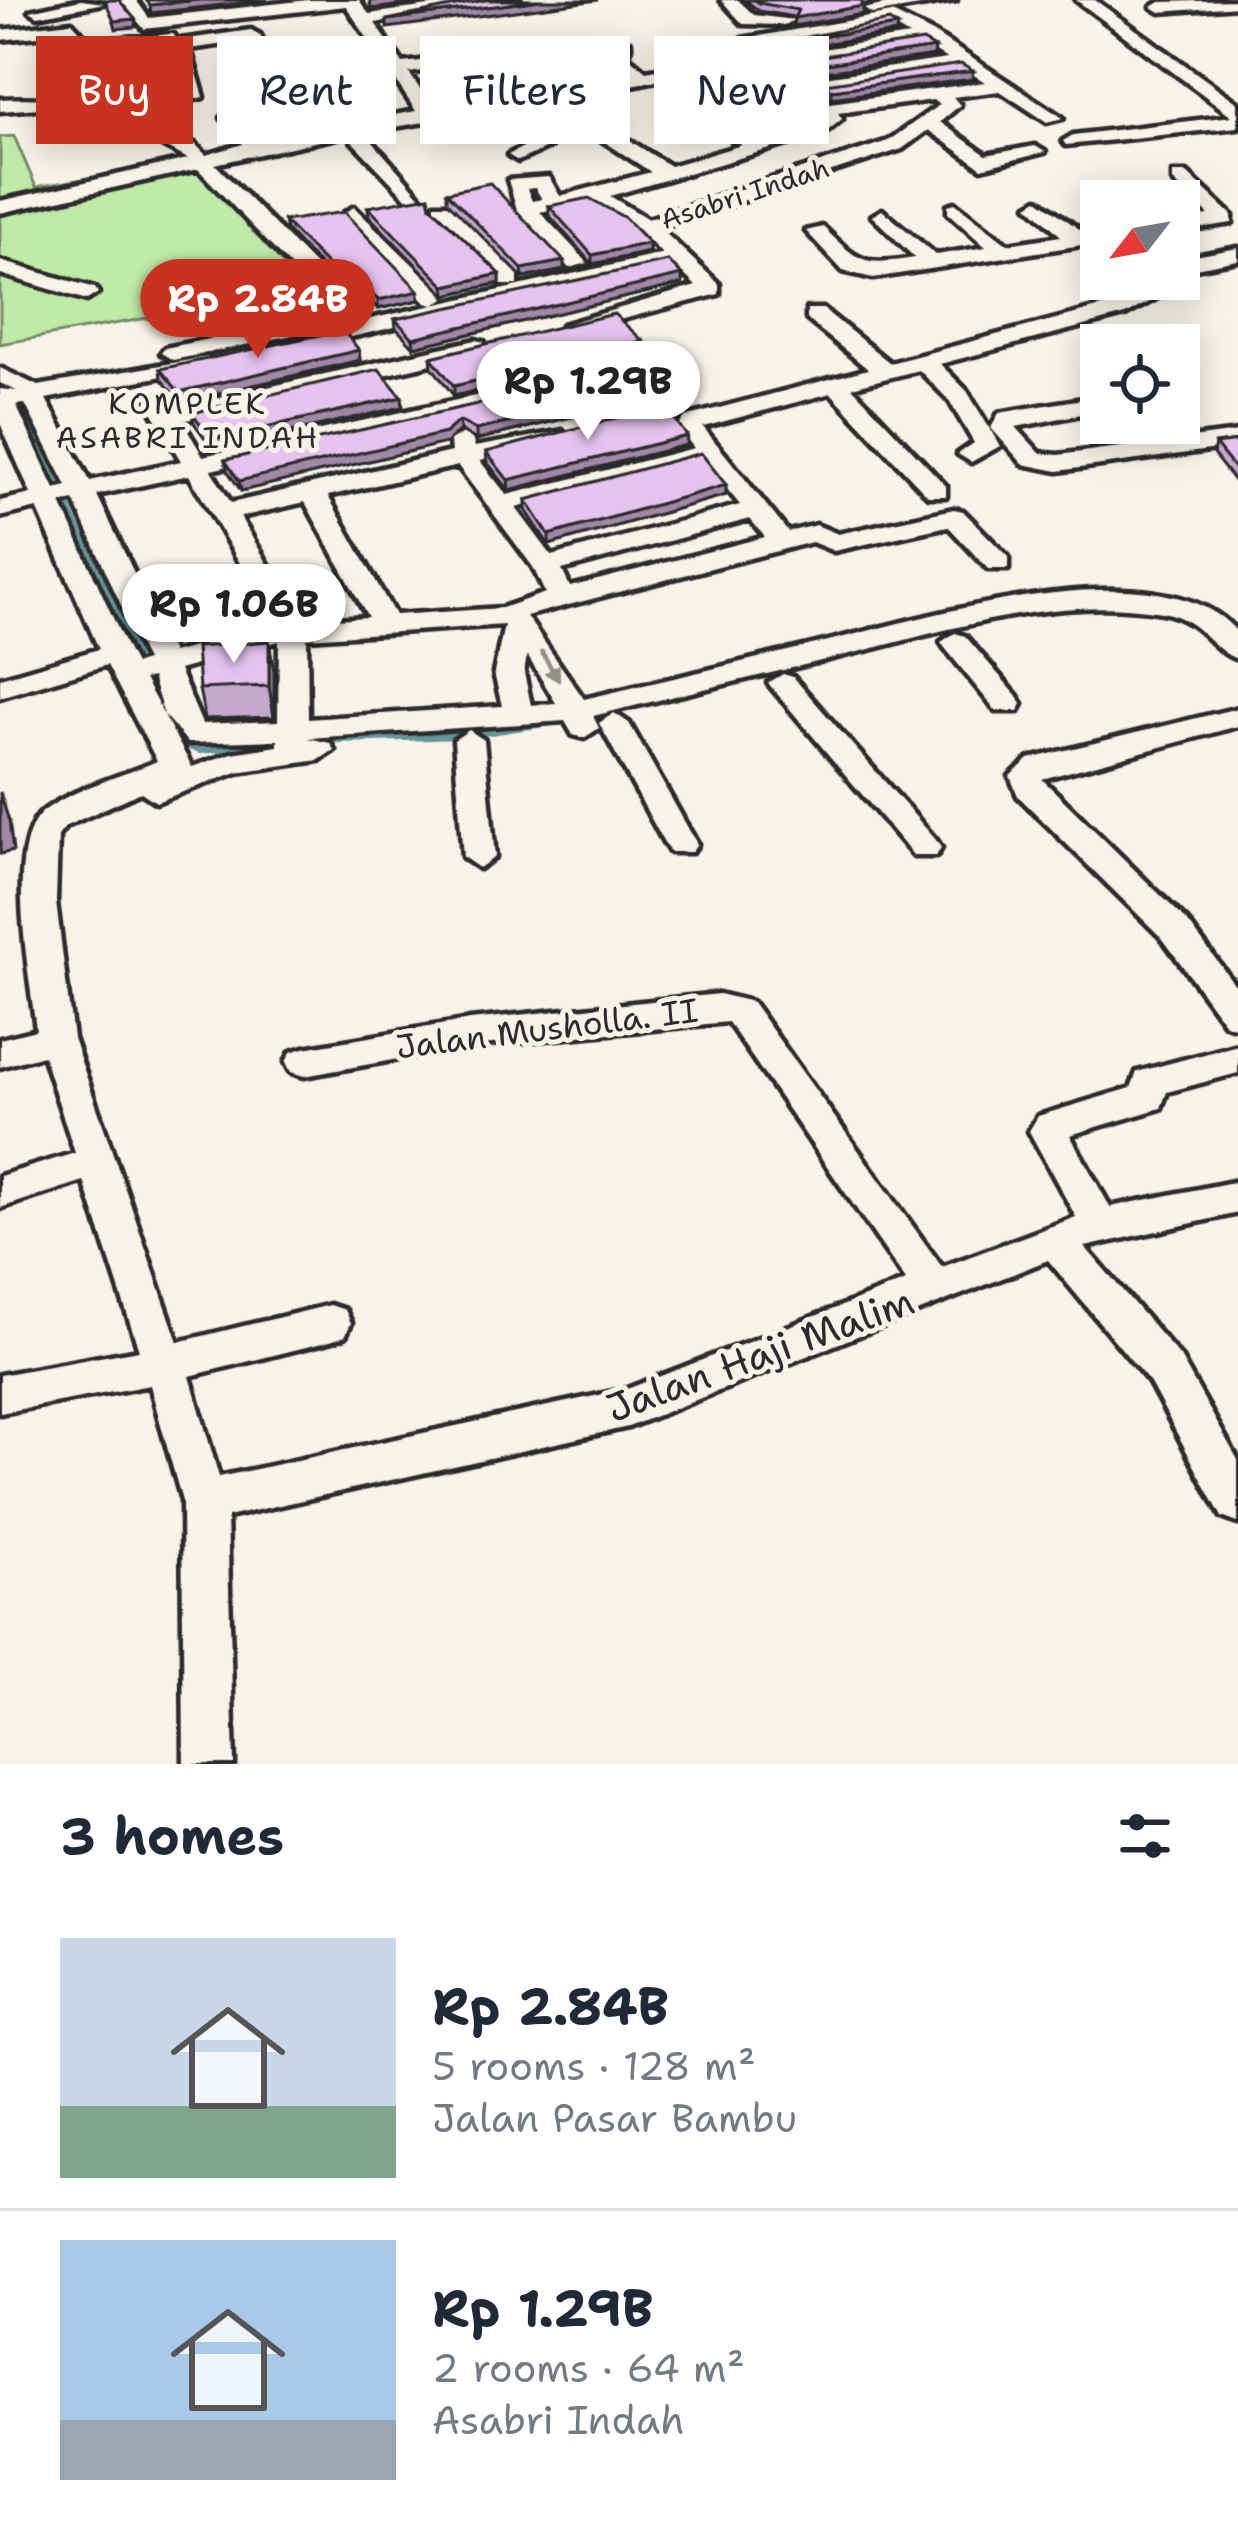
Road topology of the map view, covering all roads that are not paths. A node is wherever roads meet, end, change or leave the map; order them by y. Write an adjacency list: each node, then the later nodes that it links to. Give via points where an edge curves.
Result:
1 (187, 0): 8 (street)
2 (512, 0): 10 (street)
3 (729, 0): 4 (street, via 749,20)
4 (948, 0)
5 (1084, 0): 36 (street)
6 (1238, 1): 9 (street)
7 (97, 3): 12 (street)
8 (130, 3): 10 (street, via 142,24)
9 (1155, 3): 13 (street)
10 (358, 11): 14 (street); 25 (street)
11 (0, 15): 12 (street)
12 (22, 22): 15 (street); 16 (street, via 72,27)
13 (1199, 26)
14 (238, 33): 17 (street); 19 (street); 32 (street, via 180,45)
15 (0, 34)
16 (77, 36)
17 (239, 36)
18 (772, 36): 20 (street, via 884,17)
19 (193, 37)
20 (929, 38): 21 (street); 22 (street)
21 (829, 53)
22 (966, 62): 29 (street); 30 (street)
23 (420, 65): 25 (street)
24 (630, 67): 27 (street)
25 (400, 69): 33 (street)
26 (654, 74): 27 (street)
27 (641, 76): 28 (street)
28 (630, 79)
29 (829, 82)
30 (1003, 85): 31 (street); 38 (street)
31 (935, 93): 37 (street); 40 (street, via 951,105)
32 (195, 98)
33 (420, 101)
34 (36, 103): 35 (street)
35 (0, 105)
36 (1238, 112)
37 (829, 117)
38 (1054, 118)
39 (1238, 122): 41 (street)
40 (930, 123): 51 (street, via 982,162); 57 (street, Asabri Indah, via 896,145)
41 (1073, 142)
42 (178, 144): 54 (street)
43 (268, 144): 49 (street)
44 (364, 144): 59 (street)
45 (540, 144): 52 (street)
46 (616, 144): 55 (street)
47 (753, 144): 50 (street)
48 (765, 144): 50 (street)
49 (256, 146): 54 (street)
50 (758, 147): 53 (street)
51 (1035, 152)
52 (518, 154)
53 (730, 156): 55 (street); 57 (street)
54 (202, 162): 61 (street); 85 (street)
55 (669, 174): 58 (street)
56 (1180, 177): 66 (street)
57 (779, 183): 68 (street, Asabri Indah)
58 (593, 195): 68 (street); 78 (street, via 525,209)
59 (413, 200)
60 (1038, 206): 70 (street)
61 (0, 207)
62 (442, 208): 79 (street)
63 (955, 209): 73 (street)
64 (354, 213): 81 (street)
65 (882, 216): 75 (street)
66 (1232, 219): 67 (street)
67 (1200, 223)
68 (646, 226): 72 (street)
69 (816, 231): 75 (street, via 864,271)
70 (1080, 232)
71 (1080, 238): 73 (street)
72 (670, 250): 78 (street); 83 (street, via 711,289)
73 (1002, 250): 75 (street)
74 (1238, 254): 76 (street)
75 (930, 261)
76 (1200, 262)
77 (0, 267): 80 (street)
78 (584, 270): 79 (street); 83 (street); 85 (street)
79 (510, 280): 81 (street)
80 (87, 293)
81 (434, 298): 85 (street)
82 (1139, 300): 88 (street)
83 (629, 312): 86 (street)
84 (815, 314): 89 (street)
85 (348, 325): 90 (street); 92 (street); 93 (street)
86 (538, 333)
87 (492, 344): 92 (street)
88 (922, 359): 89 (street); 97 (street, via 959,396 988,446)
89 (882, 368): 91 (street)
90 (144, 374): 93 (street); 95 (street)
91 (834, 382): 102 (street); 108 (street, via 689,427)
92 (408, 390): 95 (street); 99 (street, via 466,446); 99 (street, via 628,369 670,405); 100 (street)
93 (13, 391): 103 (street); 103 (street)
94 (1080, 407): 96 (street, via 1008,418 1003,428 1032,459 1058,463)
95 (167, 417): 100 (street)
96 (1238, 439)
97 (971, 454)
98 (692, 455): 104 (street)
99 (464, 456): 101 (street); 104 (street)
100 (193, 462): 103 (street); 106 (street)
101 (312, 490): 106 (street); 114 (street)
102 (937, 491)
103 (62, 496): 107 (street); 119 (street); 119 (street)
104 (503, 504): 110 (street)
105 (745, 512): 110 (street)
106 (223, 513): 116 (street)
107 (0, 514)
108 (782, 541): 109 (street, via 816,533 834,543 954,517); 111 (street)
109 (998, 563)
110 (546, 566): 111 (street)
111 (561, 597): 113 (street, via 520,606)
112 (1078, 606): 115 (street, via 1141,599); 117 (street); 125 (street, via 1012,606)
113 (516, 620): 114 (street); 123 (street, via 509,673); 125 (street, one-way to 125)
114 (386, 625): 116 (street)
115 (1227, 626): 118 (street)
116 (293, 630): 119 (street); 127 (street)
117 (955, 642): 120 (street); 122 (street)
118 (1238, 650)
119 (138, 667): 121 (street); 127 (street, via 190,733); 128 (street)
120 (783, 683): 125 (street); 130 (street)
121 (0, 688)
122 (1007, 704)
123 (519, 716): 125 (street); 127 (street)
124 (1238, 717): 132 (street, via 1026,776 1078,840 1175,930)
125 (592, 722): 126 (street); 129 (street)
126 (469, 740): 127 (street); 131 (street)
127 (294, 741): 128 (street)
128 (178, 773): 133 (street, via 41,835 38,902)
129 (681, 844)
130 (925, 848)
131 (479, 857)
132 (1238, 1016)
133 (55, 1038): 134 (street); 137 (street)
134 (0, 1053)
135 (1238, 1059): 140 (street, via 1150,1082 1148,1098 1051,1126)
136 (304, 1062): 142 (street, Jalan Musholla. II, via 493,1030 739,1011)
137 (98, 1161): 138 (street); 144 (street)
138 (0, 1192)
139 (1238, 1197): 140 (street, Jalan Haji Malim)
140 (1101, 1227): 141 (street, Jalan Haji Malim)
141 (1055, 1240): 142 (street, Jalan Haji Malim); 147 (street, via 1165,1370)
142 (935, 1290): 146 (street, Jalan Haji Malim, via 628,1408)
143 (330, 1323): 144 (street)
144 (166, 1364): 145 (street); 146 (street)
145 (0, 1394)
146 (204, 1501): 148 (street)
147 (1238, 1502)
148 (209, 1764)

